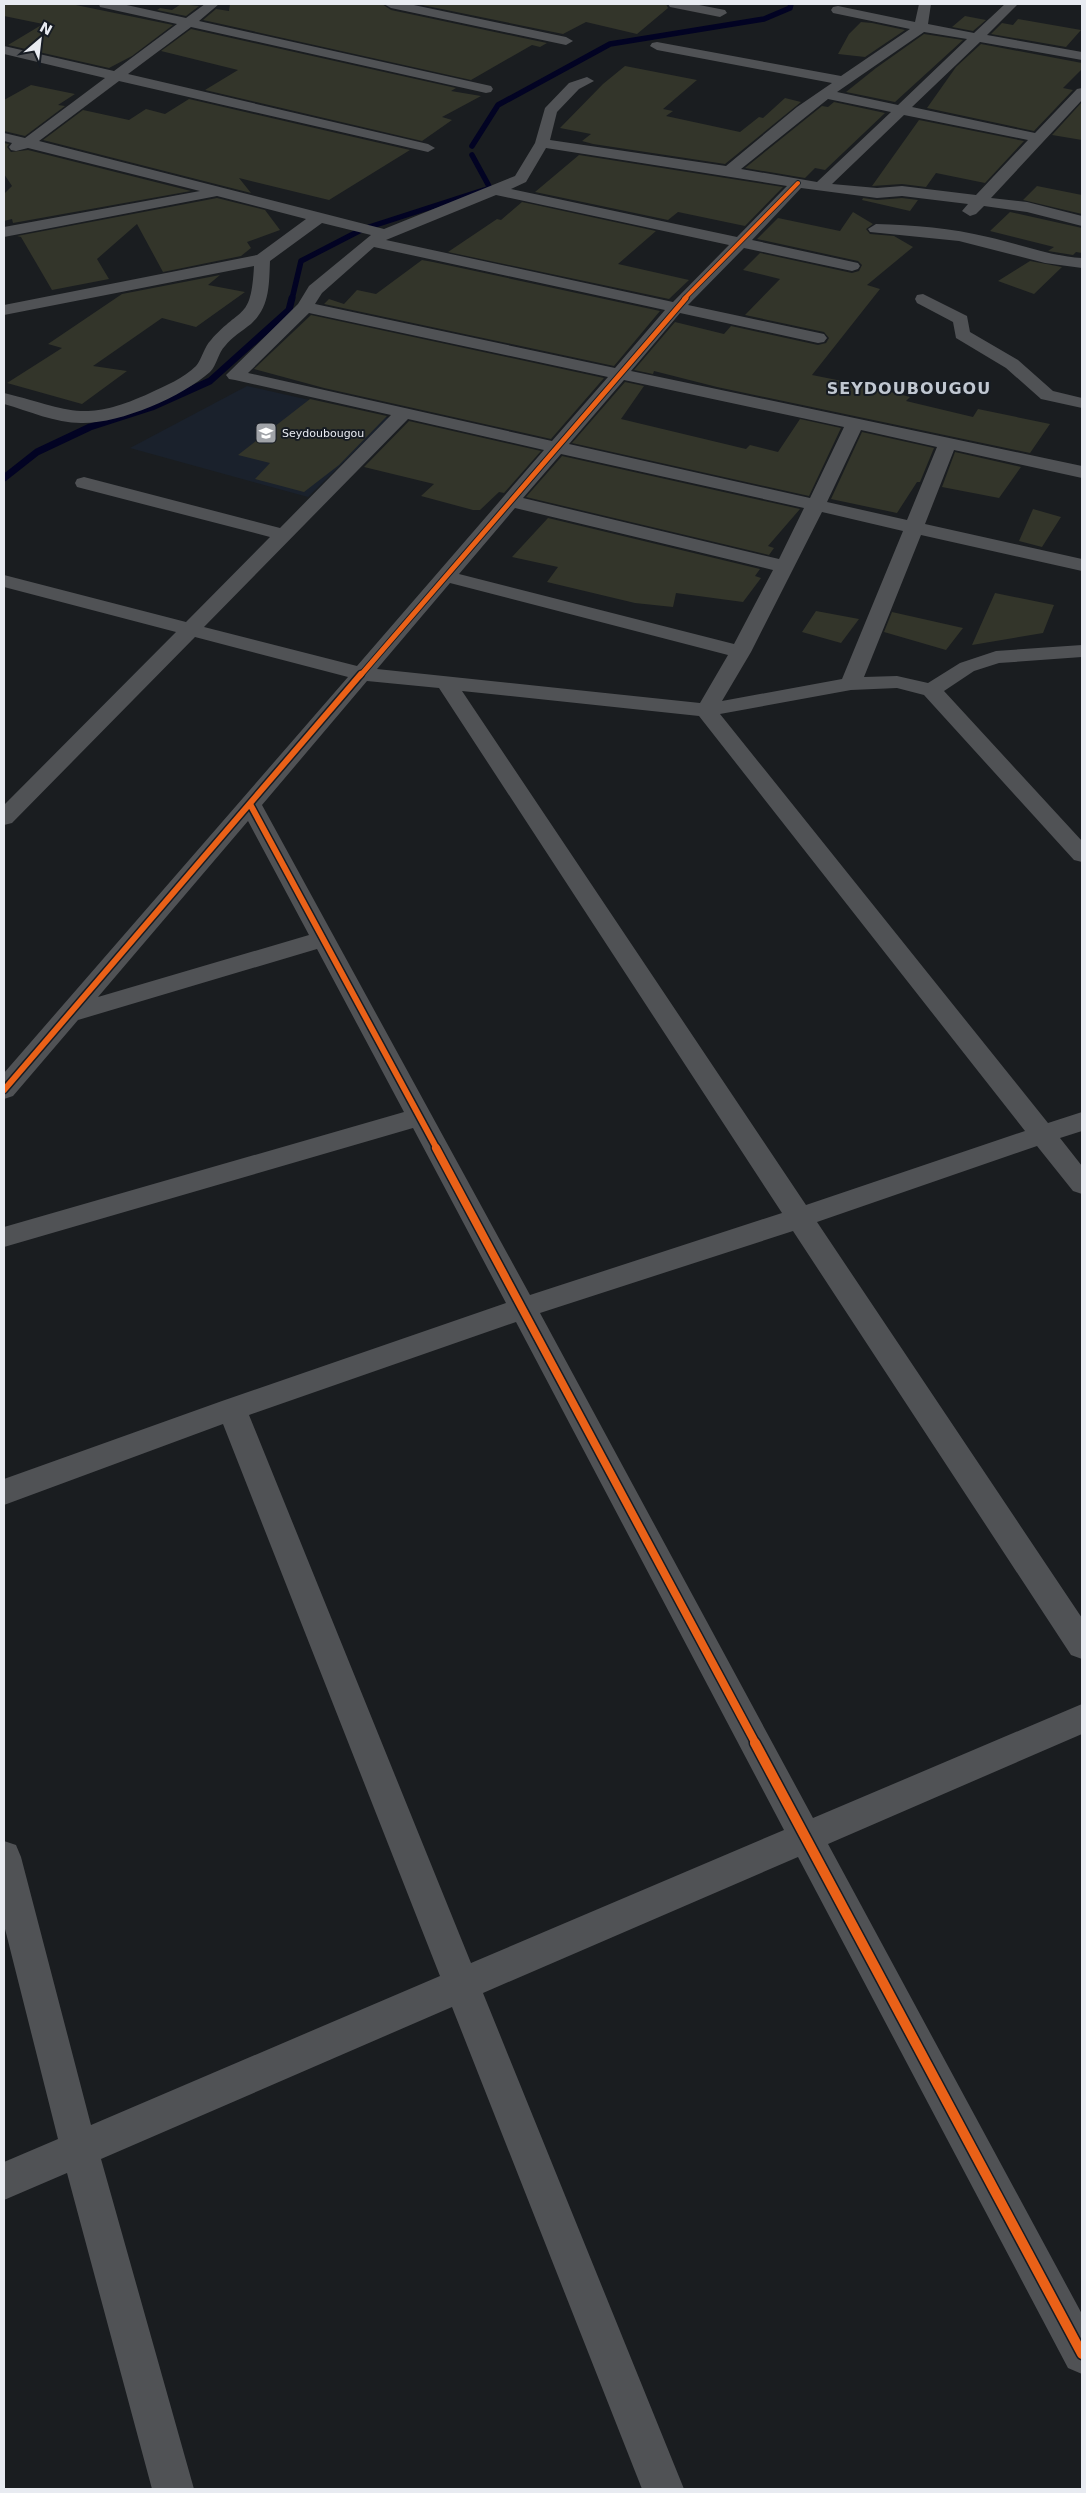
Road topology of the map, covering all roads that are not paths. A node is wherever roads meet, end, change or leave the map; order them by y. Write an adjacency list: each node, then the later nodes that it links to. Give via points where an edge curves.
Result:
1 (105, 4): 9 (street)
2 (213, 4): 9 (street)
3 (391, 4): 12 (street)
4 (675, 4): 8 (street)
5 (925, 4): 10 (street)
6 (1012, 4): 11 (street)
7 (838, 10): 10 (street)
8 (720, 12)
9 (188, 22): 16 (street); 19 (street)
10 (920, 28): 11 (street); 18 (street)
11 (977, 37): 15 (street); 22 (street)
12 (566, 41)
13 (657, 46): 18 (street)
14 (4, 50): 16 (street)
15 (1082, 56)
16 (117, 76): 25 (street); 27 (street)
17 (587, 81): 26 (street, via 574,86 554,105 548,114)
18 (844, 81): 21 (street)
19 (486, 89)
20 (1082, 92): 24 (street)
21 (825, 94): 22 (street); 29 (street)
22 (901, 110): 24 (street); 31 (street)
23 (4, 137): 25 (street)
24 (1039, 138): 34 (street)
25 (27, 143): 28 (street); 33 (street)
26 (542, 143): 29 (street); 32 (street, via 521,179)
27 (428, 148)
28 (4, 152)
29 (729, 171): 30 (street)
30 (798, 183): 31 (street); 41 (street)
31 (820, 187): 34 (street, via 877,193 902,191)
32 (496, 190): 40 (street); 41 (street)
33 (220, 192): 35 (street); 38 (street)
34 (980, 201): 36 (street); 39 (street)
35 (319, 217): 40 (street); 42 (street)
36 (1082, 220)
37 (876, 229): 39 (street)
38 (4, 232)
39 (948, 234): 43 (street)
40 (378, 238): 46 (street, via 315,290); 47 (street)
41 (740, 242): 44 (street); 47 (street)
42 (262, 260): 48 (street); 51 (street, via 258,302 251,313 219,339 209,352 205,366 174,389 116,411 83,418)
43 (1082, 263)
44 (852, 266)
45 (923, 299): 52 (street, via 961,320 962,334 1012,364 1047,395)
46 (305, 307): 50 (street); 53 (street, via 235,375)
47 (676, 308): 49 (street); 50 (street)
48 (4, 310)
49 (818, 338)
50 (620, 374): 54 (street); 56 (street)
51 (4, 398)
52 (1082, 403)
53 (404, 413): 56 (street); 62 (street)
54 (855, 424): 55 (street); 60 (street)
55 (948, 443): 57 (street); 61 (street)
56 (556, 447): 59 (street); 60 (street)
57 (1082, 472)
58 (84, 483): 62 (street)
59 (510, 502): 64 (street); 65 (street)
60 (815, 505): 61 (street); 64 (street)
61 (912, 527): 63 (street); 72 (street)
62 (284, 535): 67 (street)
63 (1082, 565)
64 (786, 567): 69 (street)
65 (445, 576): 69 (street); 70 (street)
66 (4, 581): 67 (street)
67 (190, 629): 70 (street); 76 (street)
68 (1082, 651): 73 (street, via 996,657 967,668)
69 (742, 652): 74 (street)
70 (362, 674): 71 (street); 75 (street)
71 (446, 683): 74 (street); 85 (street)
72 (851, 684): 73 (street, via 897,682); 74 (street)
73 (931, 690): 77 (street)
74 (706, 710): 83 (street)
75 (250, 804): 78 (street); 79 (street)
76 (4, 818)
77 (1082, 855)
78 (323, 939): 79 (street); 81 (street)
79 (69, 1014): 80 (street)
80 (5, 1086)
81 (420, 1117): 86 (street); 87 (street)
82 (1082, 1120): 83 (street)
83 (1043, 1134): 84 (street); 85 (street)
84 (1082, 1184)
85 (800, 1218): 87 (street); 90 (street)
86 (4, 1237)
87 (523, 1308): 88 (street); 92 (street)
88 (232, 1409): 89 (street); 94 (street)
89 (4, 1492)
90 (1082, 1645)
91 (1082, 1719): 92 (street)
92 (806, 1837): 94 (street); 97 (street)
93 (4, 1857): 95 (street)
94 (462, 1984): 95 (street); 99 (street)
95 (79, 2149): 96 (street); 98 (street)
96 (4, 2181)
97 (1082, 2354)
98 (173, 2489)
99 (663, 2489)

